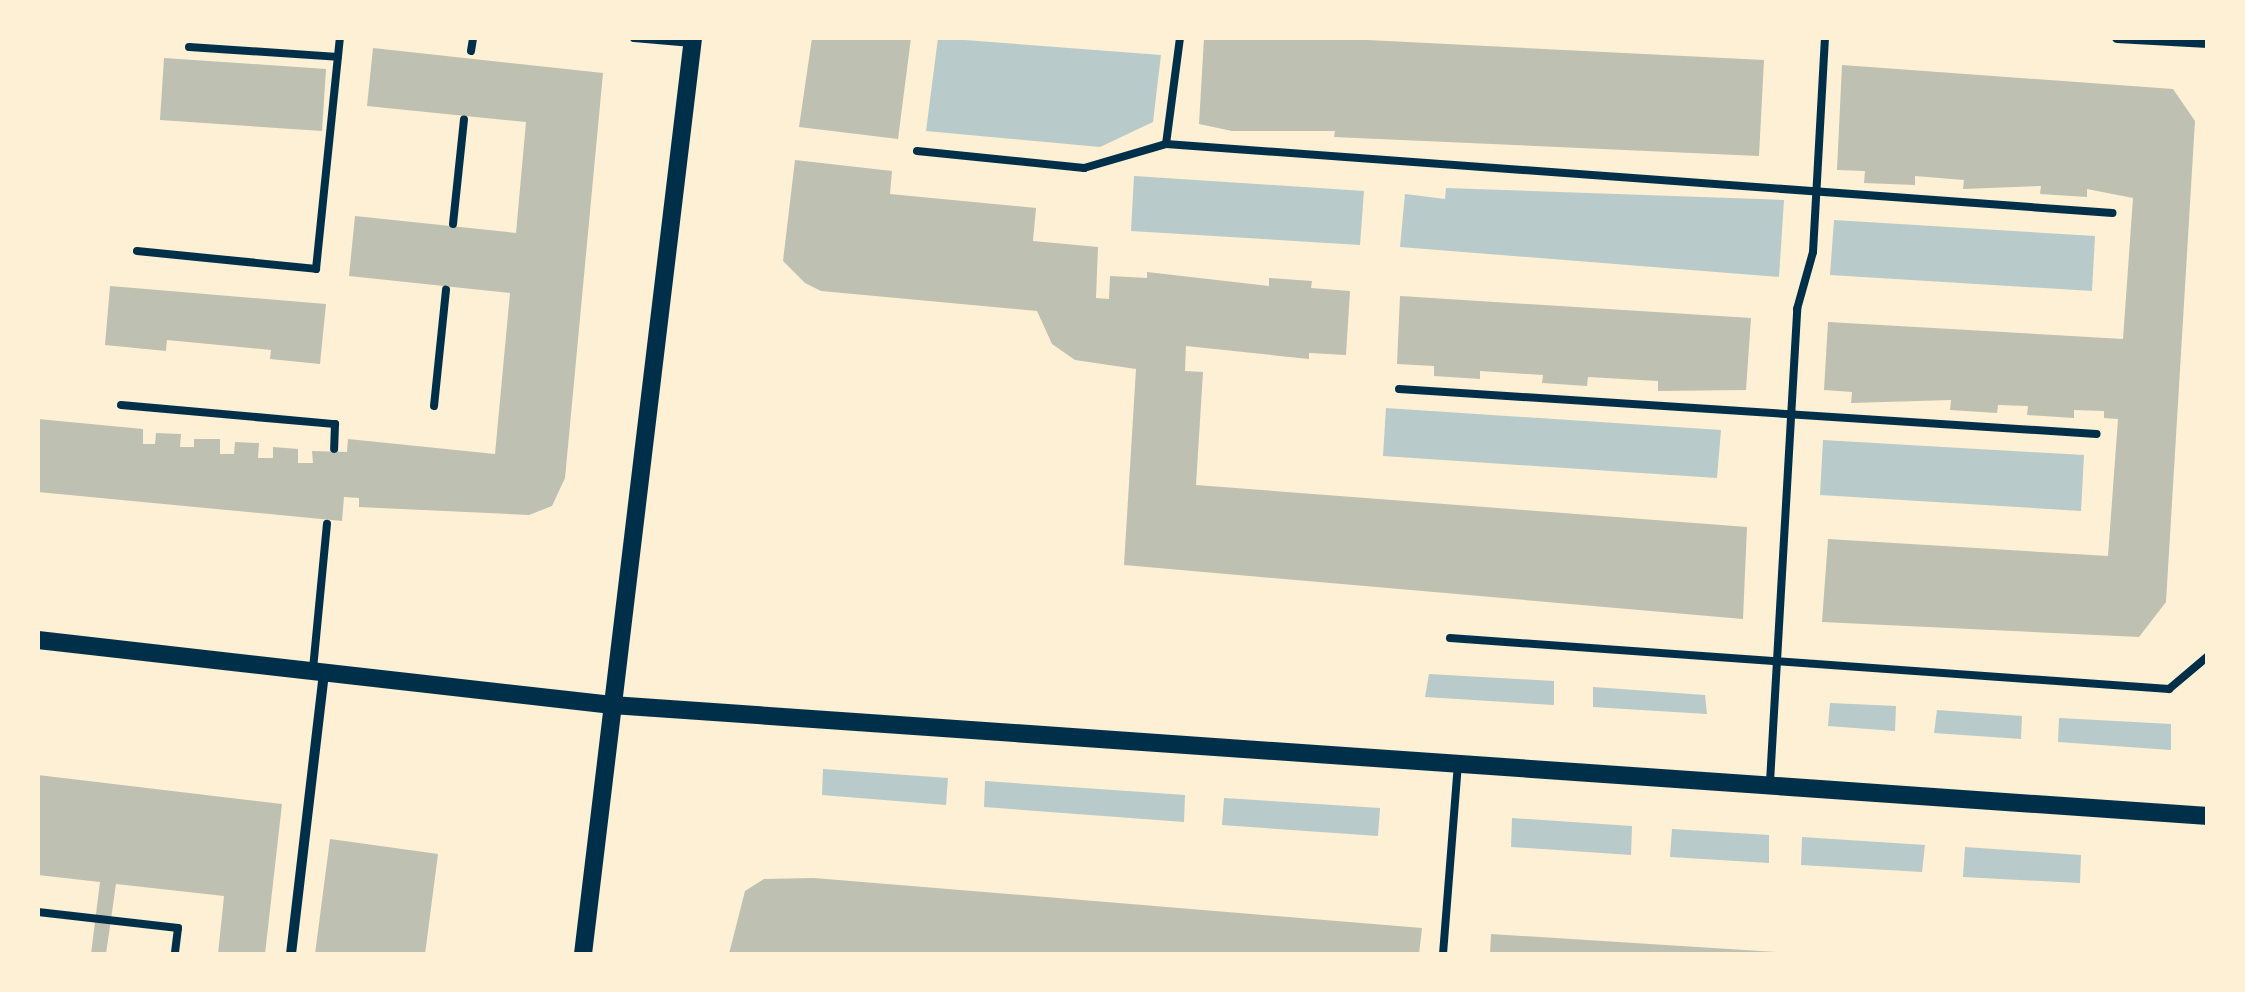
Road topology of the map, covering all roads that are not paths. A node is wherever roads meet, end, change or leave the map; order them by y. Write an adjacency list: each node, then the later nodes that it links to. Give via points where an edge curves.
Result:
1 (340, 38): 11 (lane)
2 (472, 38): 10 (lane)
3 (634, 38): 7 (lane)
4 (1180, 38): 13 (lane)
5 (1825, 38): 15 (lane)
6 (2118, 38): 8 (street)
7 (693, 40): 32 (street)
8 (2208, 43)
9 (189, 46): 11 (lane)
10 (471, 51)
11 (338, 57): 18 (lane, via 316,269)
12 (464, 120): 17 (lane)
13 (1166, 144): 14 (lane, via 1084,168); 15 (lane)
14 (917, 151)
15 (1816, 191): 16 (lane); 23 (lane, via 1814,252 1797,310)
16 (2112, 213)
17 (453, 224)
18 (137, 250)
19 (446, 290): 22 (lane)
20 (1398, 389): 23 (lane)
21 (121, 405): 25 (lane, via 336,424)
22 (434, 406)
23 (1791, 414): 24 (lane); 30 (lane)
24 (2097, 434)
25 (334, 448)
26 (327, 524): 31 (lane)
27 (1450, 638): 30 (lane)
28 (38, 640): 31 (street)
29 (2208, 656): 30 (lane, via 2169,689)
30 (1777, 661): 34 (lane)
31 (318, 673): 32 (street); 38 (street)
32 (612, 705): 33 (street); 39 (street)
33 (1458, 763): 34 (street); 40 (lane)
34 (1770, 782): 35 (street)
35 (2208, 816)
36 (38, 912): 37 (lane, via 178,928)
37 (175, 954)
38 (291, 954)
39 (583, 954)
40 (1443, 954)

